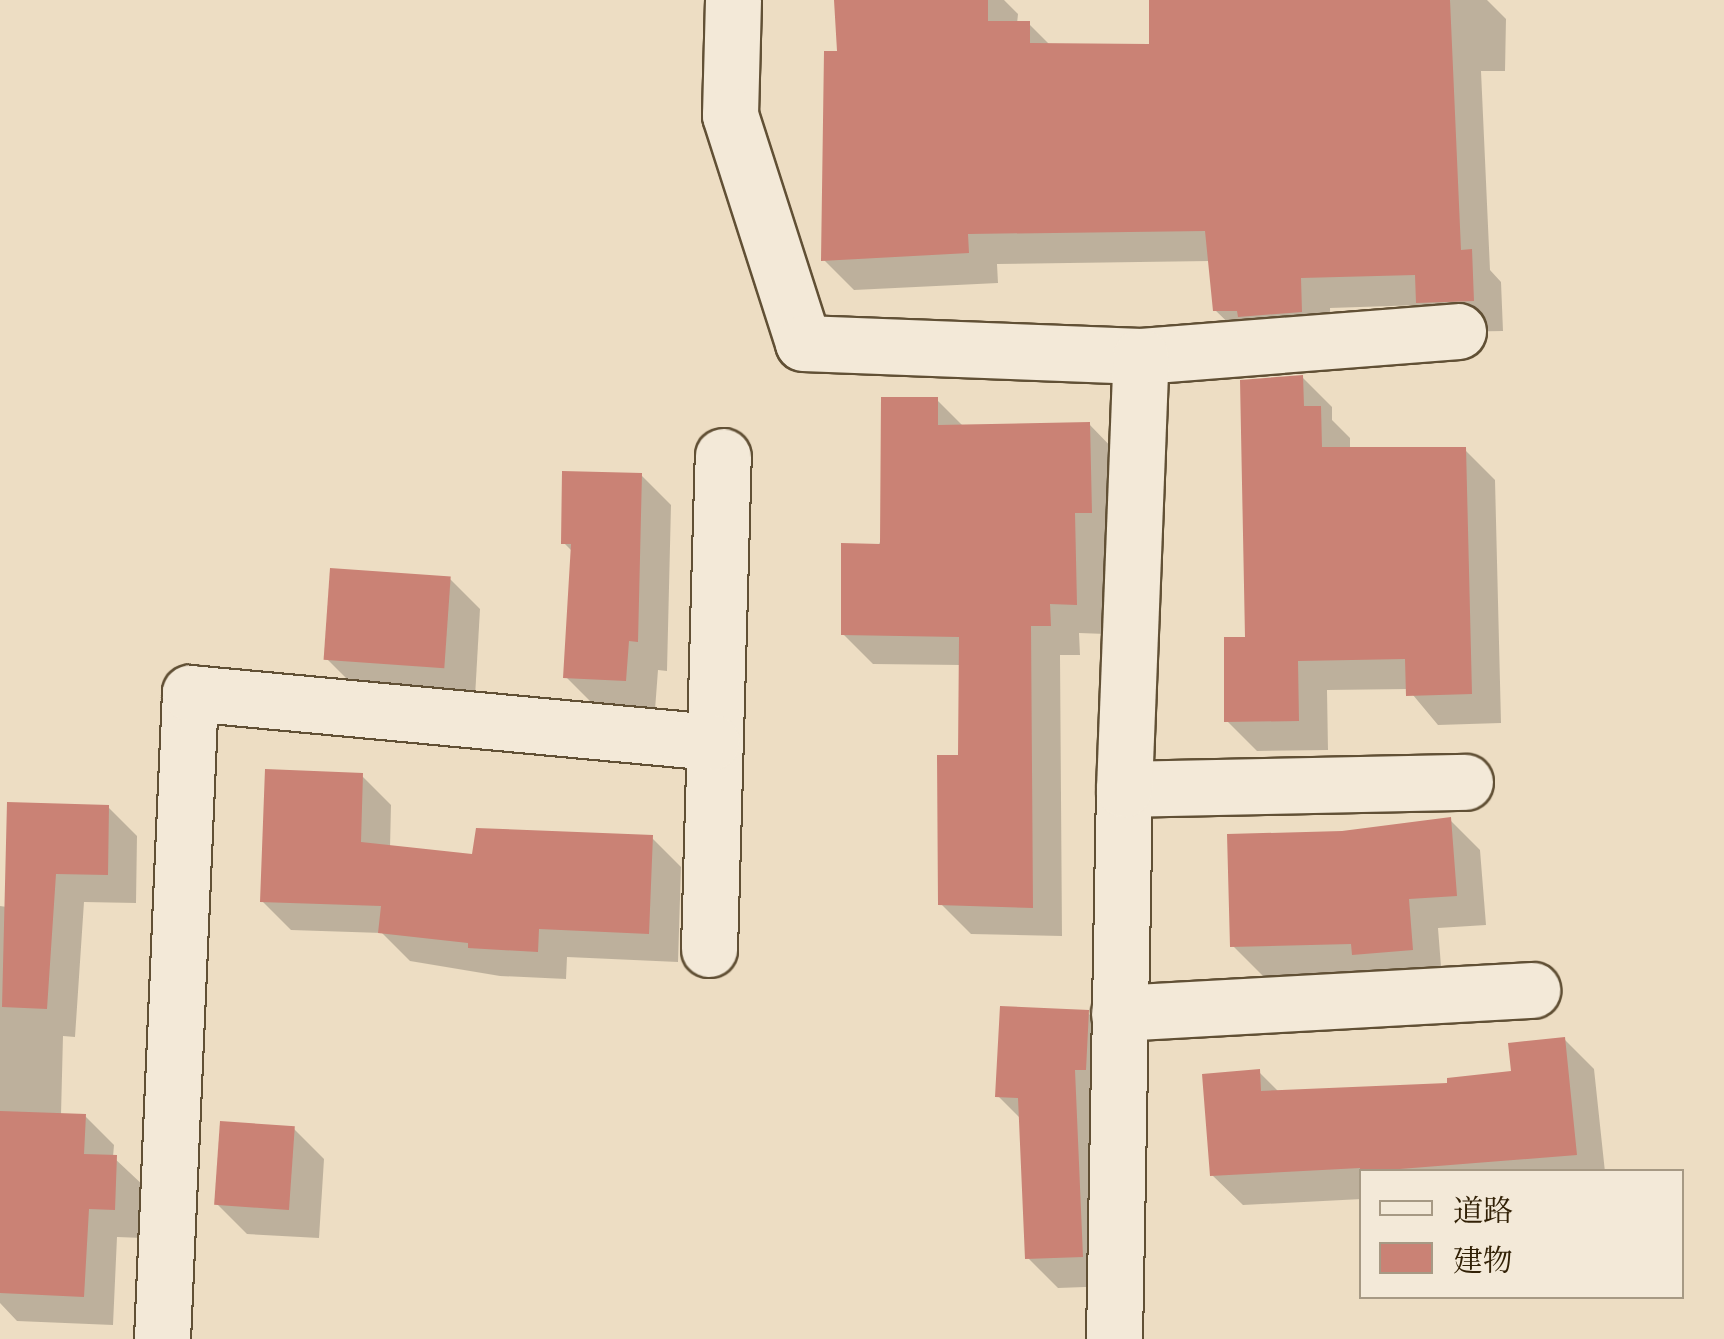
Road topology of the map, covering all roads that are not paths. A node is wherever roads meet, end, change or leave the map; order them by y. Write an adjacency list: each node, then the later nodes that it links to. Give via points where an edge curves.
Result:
1 (733, 0): 3 (street, via 730,115 802,343)
2 (1458, 331): 3 (street)
3 (1141, 356): 7 (street)
4 (723, 456): 5 (street)
5 (712, 742): 8 (street); 11 (street, via 190,693)
6 (1465, 782): 7 (street)
7 (1124, 790): 10 (street)
8 (709, 949)
9 (1532, 990): 10 (street)
10 (1119, 1013): 12 (street)
11 (162, 1339)
12 (1114, 1339)

